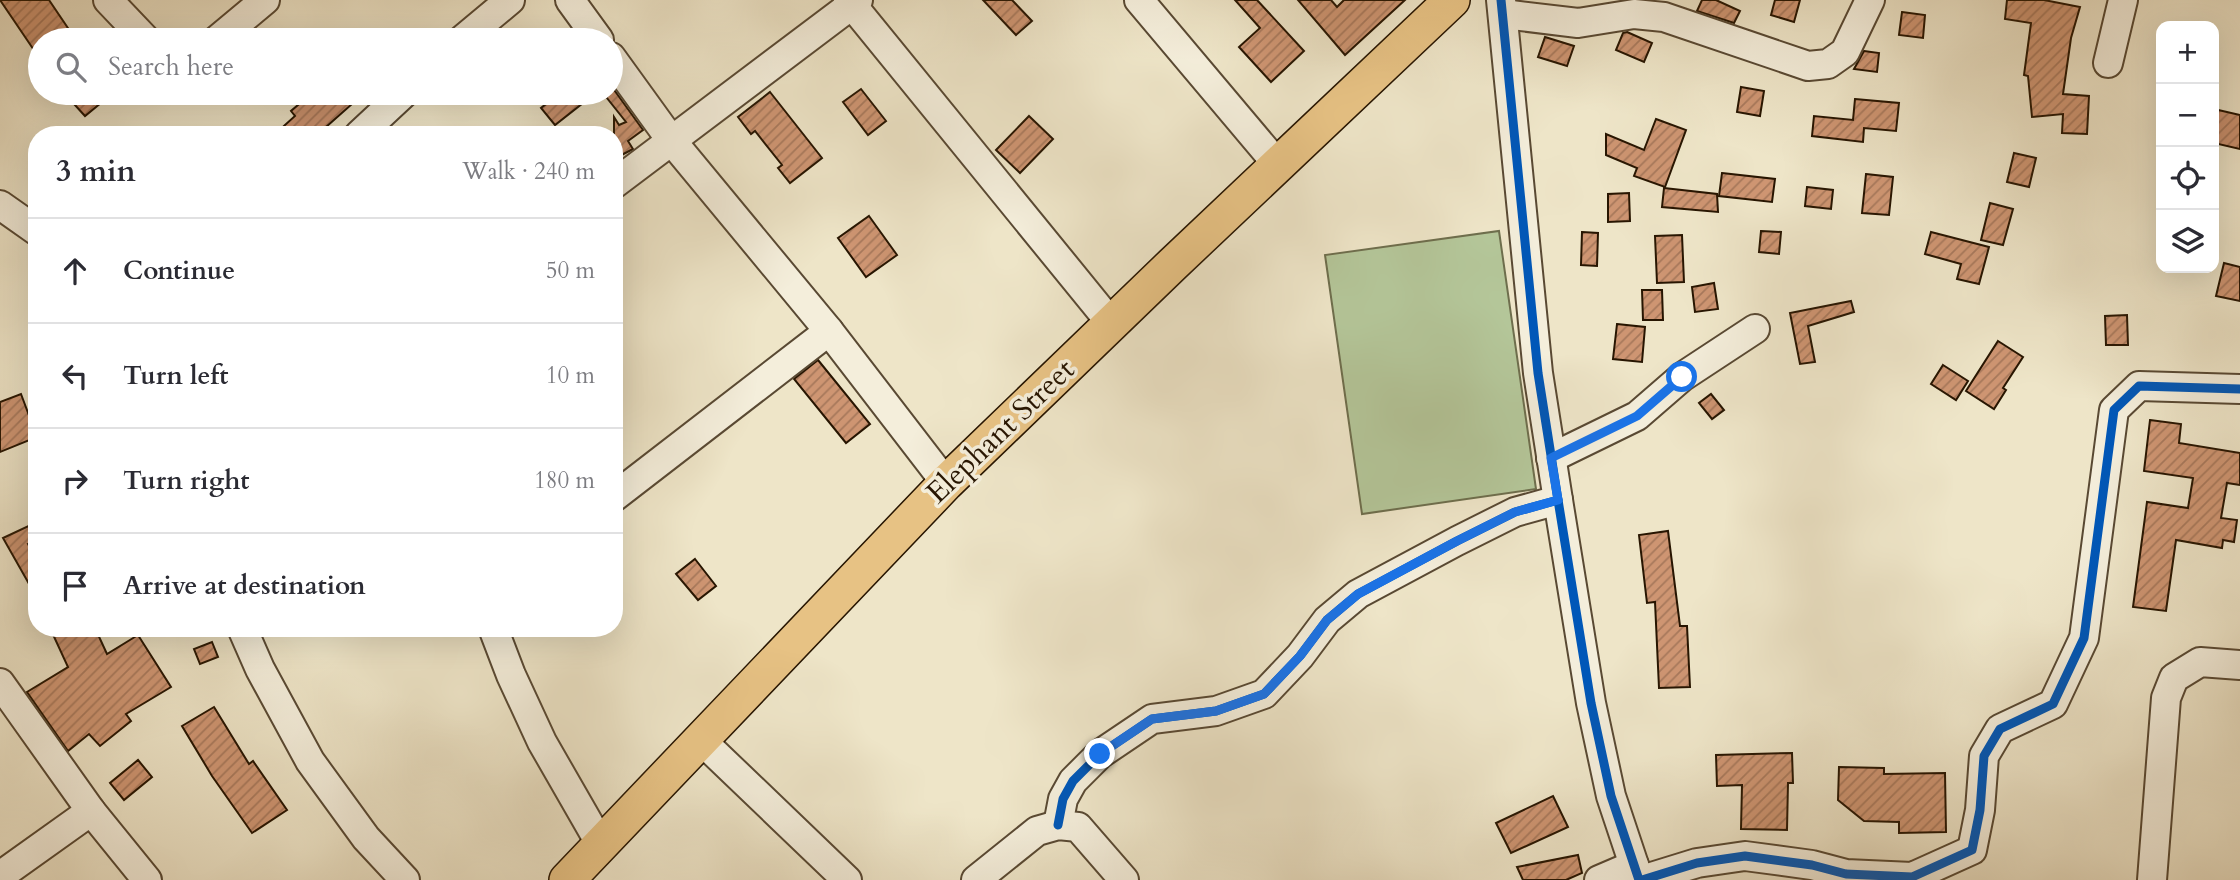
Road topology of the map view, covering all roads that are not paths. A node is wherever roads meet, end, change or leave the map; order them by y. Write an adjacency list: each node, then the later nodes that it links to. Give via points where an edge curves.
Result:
1 (108, 0): 11 (street)
2 (510, 0): 13 (street)
3 (570, 0): 14 (street)
4 (1139, 0): 20 (street)
5 (1870, 0): 10 (street, via 1845,52 1829,64 1808,66 1664,17 1634,14 1578,23)
6 (2123, 0): 15 (street)
7 (852, 2): 19 (street); 24 (street)
8 (1443, 3): 20 (main road, Elephant Street)
9 (251, 4): 12 (street)
10 (1502, 7): 28 (street, via 1538,373)
11 (135, 28)
12 (228, 28)
13 (476, 28)
14 (590, 28)
15 (2108, 63)
16 (623, 74): 19 (street)
17 (391, 105): 18 (street)
18 (369, 126)
19 (671, 140): 21 (street); 26 (street)
20 (1278, 165): 24 (main road, Elephant Street)
21 (623, 177)
22 (0, 205): 23 (street)
23 (28, 225)
24 (1111, 323): 29 (main road, Elephant Street)
25 (1755, 330): 28 (street, via 1682,377 1637,416)
26 (829, 331): 29 (street); 30 (street)
27 (2240, 389): 40 (street, via 2139,386 2114,411 2084,638 2053,704 2000,729 1983,756 1972,850 1912,877 1846,874 1745,856)
28 (1551, 458): 31 (street)
29 (946, 483): 36 (main road, Elephant Street)
30 (623, 490)
31 (1558, 500): 38 (street, via 1515,512 1358,594 1327,620 1264,694 1216,711 1152,719 1100,754 1073,780); 40 (street, via 1591,704 1611,796)
32 (246, 637): 43 (street, via 310,761 366,838)
33 (496, 637): 39 (street, via 542,742)
34 (2240, 665): 49 (street, via 2200,662 2174,678 2166,698)
35 (1, 687): 37 (street)
36 (701, 740): 39 (main road, Elephant Street); 45 (street)
37 (91, 811): 41 (street); 42 (street)
38 (1058, 825): 46 (street, via 1037,831); 47 (street, via 1078,827)
39 (600, 844): 44 (main road, Elephant Street)
40 (1639, 875): 48 (street)
41 (0, 876)
42 (147, 880)
43 (405, 880)
44 (567, 880)
45 (847, 880)
46 (976, 880)
47 (1124, 880)
48 (1599, 880)
49 (2152, 880)

